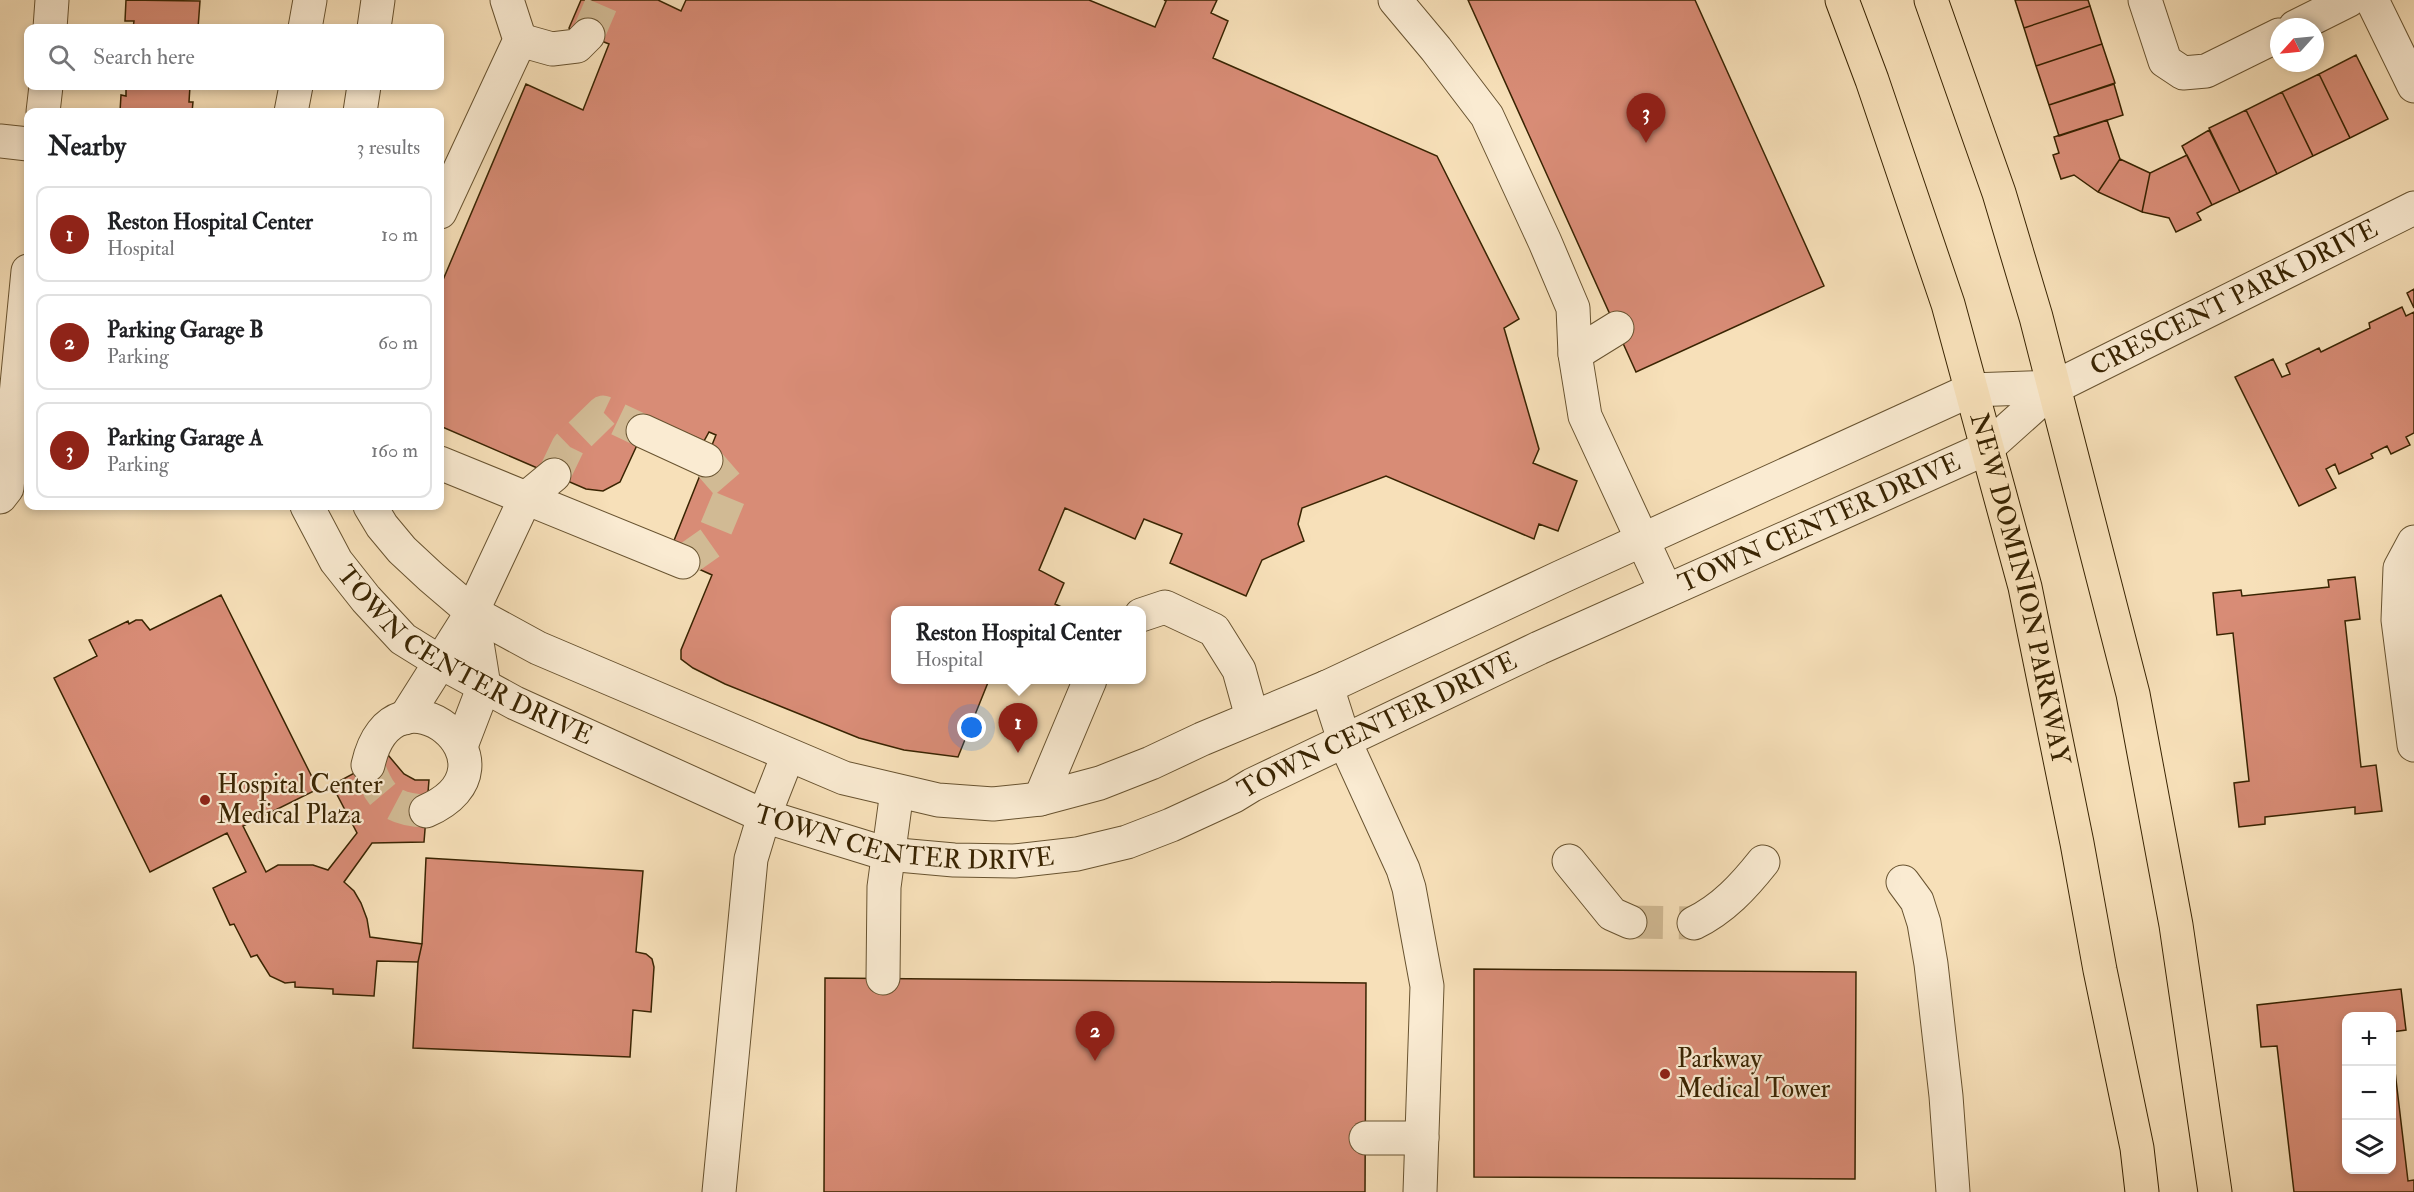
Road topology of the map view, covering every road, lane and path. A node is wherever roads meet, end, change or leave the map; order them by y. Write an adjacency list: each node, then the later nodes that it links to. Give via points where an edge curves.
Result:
1 (52, 0): 12 (street)
2 (310, 0): 13 (street)
3 (378, 0): 14 (street)
4 (507, 0): 16 (street)
5 (1395, 0): 31 (street, via 1487,116 1573,308)
6 (1842, 0): 33 (main road, NEW DOMINION PARKWAY, via 1948,304)
7 (1931, 0): 32 (main road, via 1999,193)
8 (2145, 0): 17 (street, via 2165,61 2183,73 2206,72)
9 (2349, 0): 11 (street)
10 (2372, 0): 18 (street)
11 (2313, 18)
12 (50, 24)
13 (307, 24)
14 (375, 24)
15 (588, 35): 16 (street, via 577,46 552,49)
16 (520, 40): 27 (street)
17 (2270, 40)
18 (2414, 86)
19 (45, 90): 22 (street)
20 (295, 90): 23 (street)
21 (363, 90): 24 (street)
22 (44, 108)
23 (292, 108)
24 (361, 108)
25 (0, 141): 26 (street)
26 (24, 144)
27 (444, 203)
28 (2414, 208): 32 (street, CRESCENT PARK DRIVE)
29 (24, 312): 39 (street, via 7,488)
30 (1617, 328): 31 (street)
31 (1575, 354): 43 (street, via 1585,416)
32 (2055, 387): 33 (street, TOWN CENTER DRIVE); 35 (street, TOWN CENTER DRIVE); 77 (main road, via 2133,694 2176,926)
33 (1971, 390): 35 (main road, NEW DOMINION PARKWAY); 43 (street, TOWN CENTER DRIVE)
34 (643, 431): 36 (street)
35 (1987, 448): 46 (street, TOWN CENTER DRIVE); 76 (main road, NEW DOMINION PARKWAY, via 2025,587 2052,714 2137,1148)
36 (706, 460)
37 (444, 466): 40 (street)
38 (554, 475): 40 (street)
39 (0, 497)
40 (525, 499): 45 (street); 47 (street)
41 (309, 510): 49 (street, TOWN CENTER DRIVE, via 336,561 366,600 403,639)
42 (372, 510): 47 (street, TOWN CENTER DRIVE, via 402,550)
43 (1641, 541): 46 (street); 52 (street, TOWN CENTER DRIVE)
44 (2414, 542): 56 (street, via 2400,568 2398,620)
45 (683, 562)
46 (1666, 591): 55 (street, TOWN CENTER DRIVE)
47 (472, 612): 49 (street); 51 (street); 58 (street, TOWN CENTER DRIVE, via 538,648)
48 (1146, 613): 53 (street, via 1165,607 1214,630 1239,670)
49 (440, 662): 51 (street, TOWN CENTER DRIVE); 54 (street)
50 (1088, 684): 61 (street)
51 (484, 686): 57 (street); 63 (street, TOWN CENTER DRIVE)
52 (1327, 687): 53 (street, TOWN CENTER DRIVE); 55 (street)
53 (1252, 717): 61 (street, TOWN CENTER DRIVE, via 1110,779)
54 (405, 718): 57 (street, via 422,717 438,722 452,732); 59 (street, via 389,725 378,738)
55 (1344, 740): 64 (street, TOWN CENTER DRIVE, via 1171,825 1087,852 1014,861); 72 (street, via 1409,888 1427,986)
56 (2414, 745)
57 (461, 746): 62 (street, via 462,780 454,794)
58 (788, 755): 60 (street, TOWN CENTER DRIVE, via 844,778); 63 (street)
59 (368, 765)
60 (897, 791): 61 (street, TOWN CENTER DRIVE, via 938,800 993,804); 64 (street)
61 (1040, 799)
62 (426, 811)
63 (764, 816): 64 (street, TOWN CENTER DRIVE); 73 (street, via 751,859)
64 (887, 854): 70 (street)
65 (1569, 861): 68 (street, via 1612,914)
66 (1763, 862): 69 (street, via 1718,909)
67 (1903, 882): 75 (street, via 1917,901 1931,964)
68 (1630, 922)
69 (1694, 922)
70 (884, 978)
71 (1365, 1138): 72 (street)
72 (1422, 1138): 74 (street)
73 (719, 1192)
74 (1420, 1192)
75 (1953, 1192)
76 (2142, 1192)
77 (2216, 1192)

